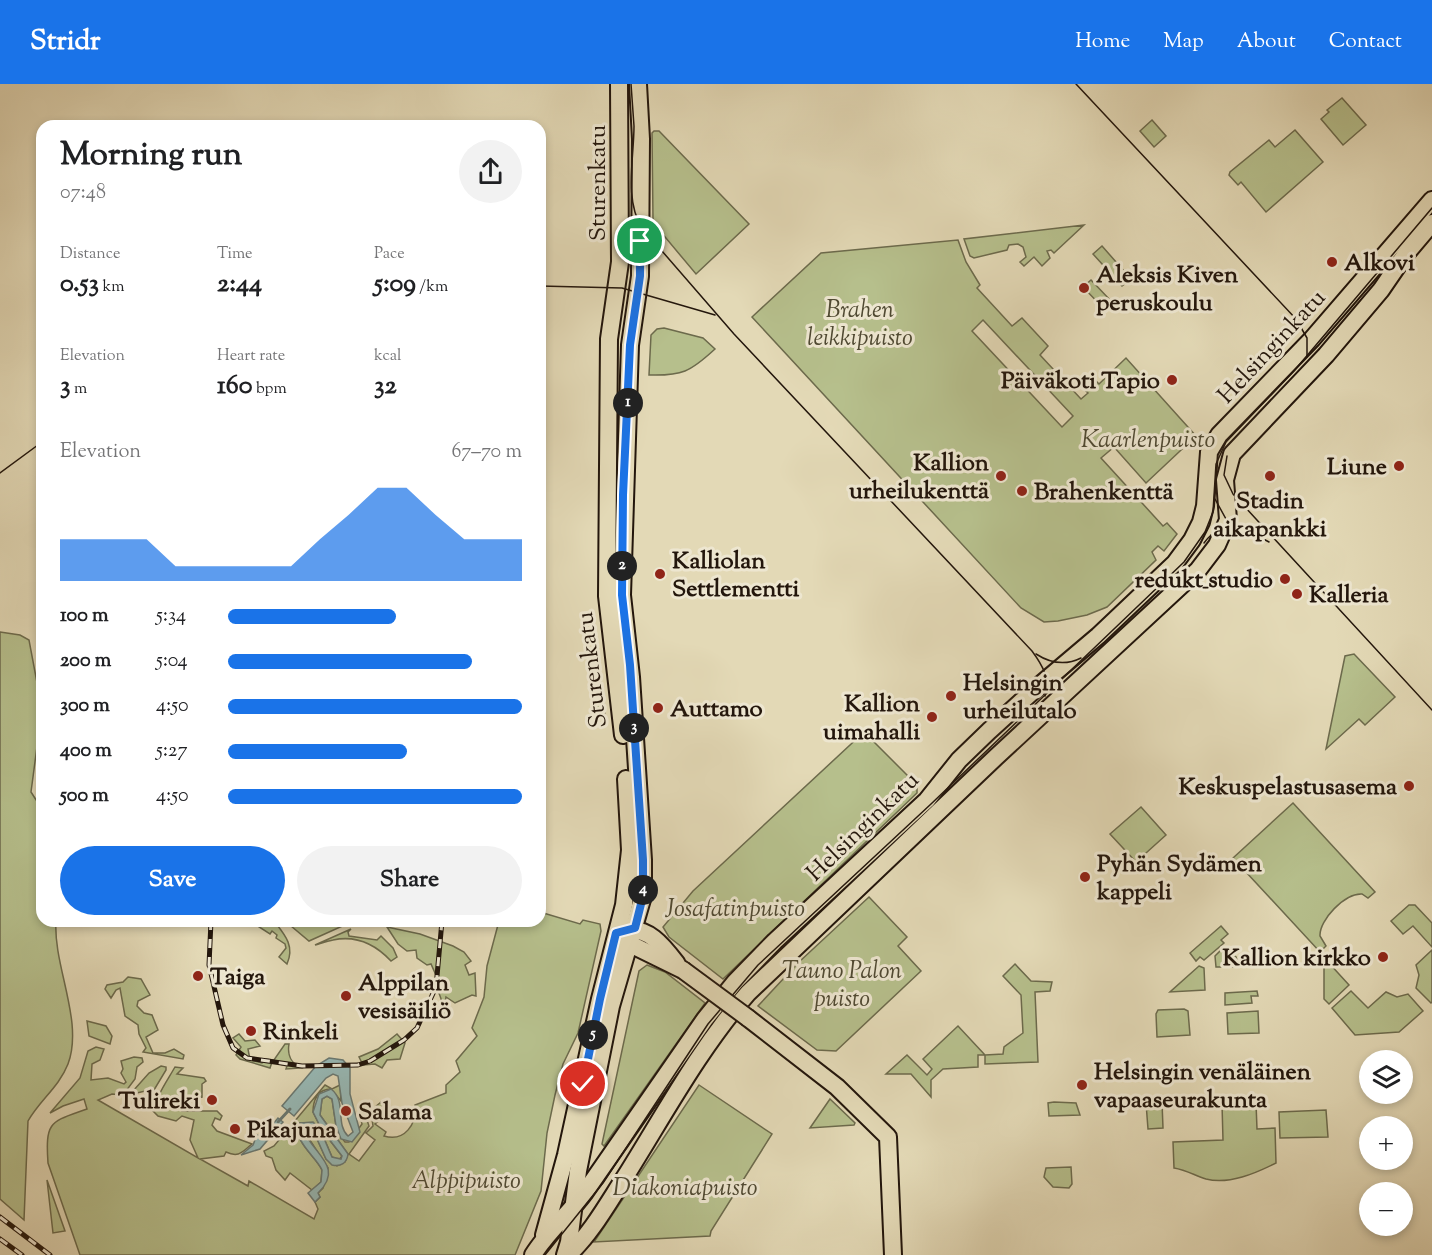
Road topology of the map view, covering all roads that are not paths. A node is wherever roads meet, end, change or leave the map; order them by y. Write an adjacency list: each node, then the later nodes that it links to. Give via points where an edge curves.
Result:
1 (619, 84): 5 (main road, Sturenkatu, via 620,262 609,339 607,596 622,720 630,850 624,905)
2 (638, 84): 6 (main road, Sturenkatu, via 640,276 630,345 622,595 643,860 643,896)
3 (1432, 200): 7 (main road, Helsinginkatu, via 1312,339 1219,435 1209,452 1201,522 1175,563 981,738 927,800 735,982)
4 (1432, 223): 9 (main road, Helsinginkatu, via 1331,349 1232,454 1225,480 1228,520 1217,545 1198,570 747,993 718,1030 580,1245)
5 (616, 933): 6 (main road); 8 (main road, Sturenkatu, via 566,1155)
6 (632, 936): 7 (main road, Sturenkatu, via 611,1006); 10 (main road, bridge, via 680,967 837,1087 888,1137)
7 (572, 1210): 8 (main road, Helsinginkatu); 9 (main road, Sturenkatu)
8 (537, 1248)
9 (567, 1255)
10 (893, 1255)

